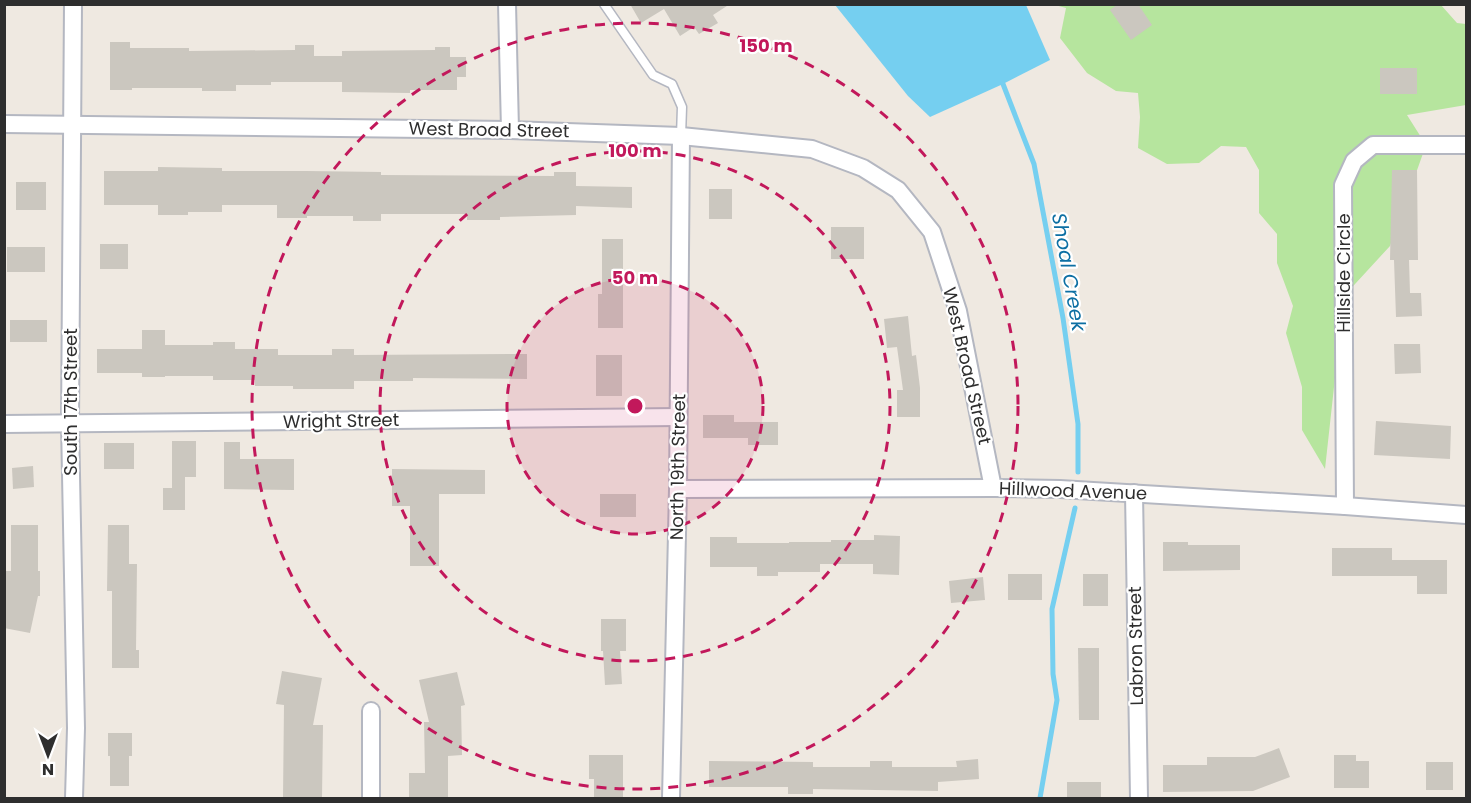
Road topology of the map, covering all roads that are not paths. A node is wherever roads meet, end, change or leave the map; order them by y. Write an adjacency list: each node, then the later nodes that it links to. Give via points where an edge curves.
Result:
1 (73, 4): 5 (street, South 17th Street)
2 (507, 4): 6 (street)
3 (604, 4): 7 (lane, via 653,75 672,84 682,107)
4 (4, 124): 5 (street, West Broad Street)
5 (73, 124): 6 (street, West Broad Street); 11 (street, South 17th Street)
6 (510, 130): 7 (street, West Broad Street)
7 (681, 136): 9 (street, North 19th Street); 12 (street, West Broad Street, via 812,149 863,168 898,190 932,232 958,312)
8 (1467, 145): 15 (street, Hillside Circle, via 1373,145 1354,160 1343,185)
9 (678, 417): 11 (street, Wright Street); 13 (street, North 19th Street)
10 (4, 424): 11 (street, Wright Street)
11 (70, 424): 18 (street, South 17th Street)
12 (993, 488): 13 (street, Hillwood Avenue); 14 (street, Hillwood Avenue)
13 (678, 489): 20 (street, North 19th Street)
14 (1134, 493): 15 (street, Hillwood Avenue); 21 (street, Labron Street)
15 (1345, 506): 16 (street, Hillwood Avenue)
16 (1467, 515)
17 (371, 711): 19 (street)
18 (74, 798)
19 (371, 798)
20 (671, 798)
21 (1139, 798)

